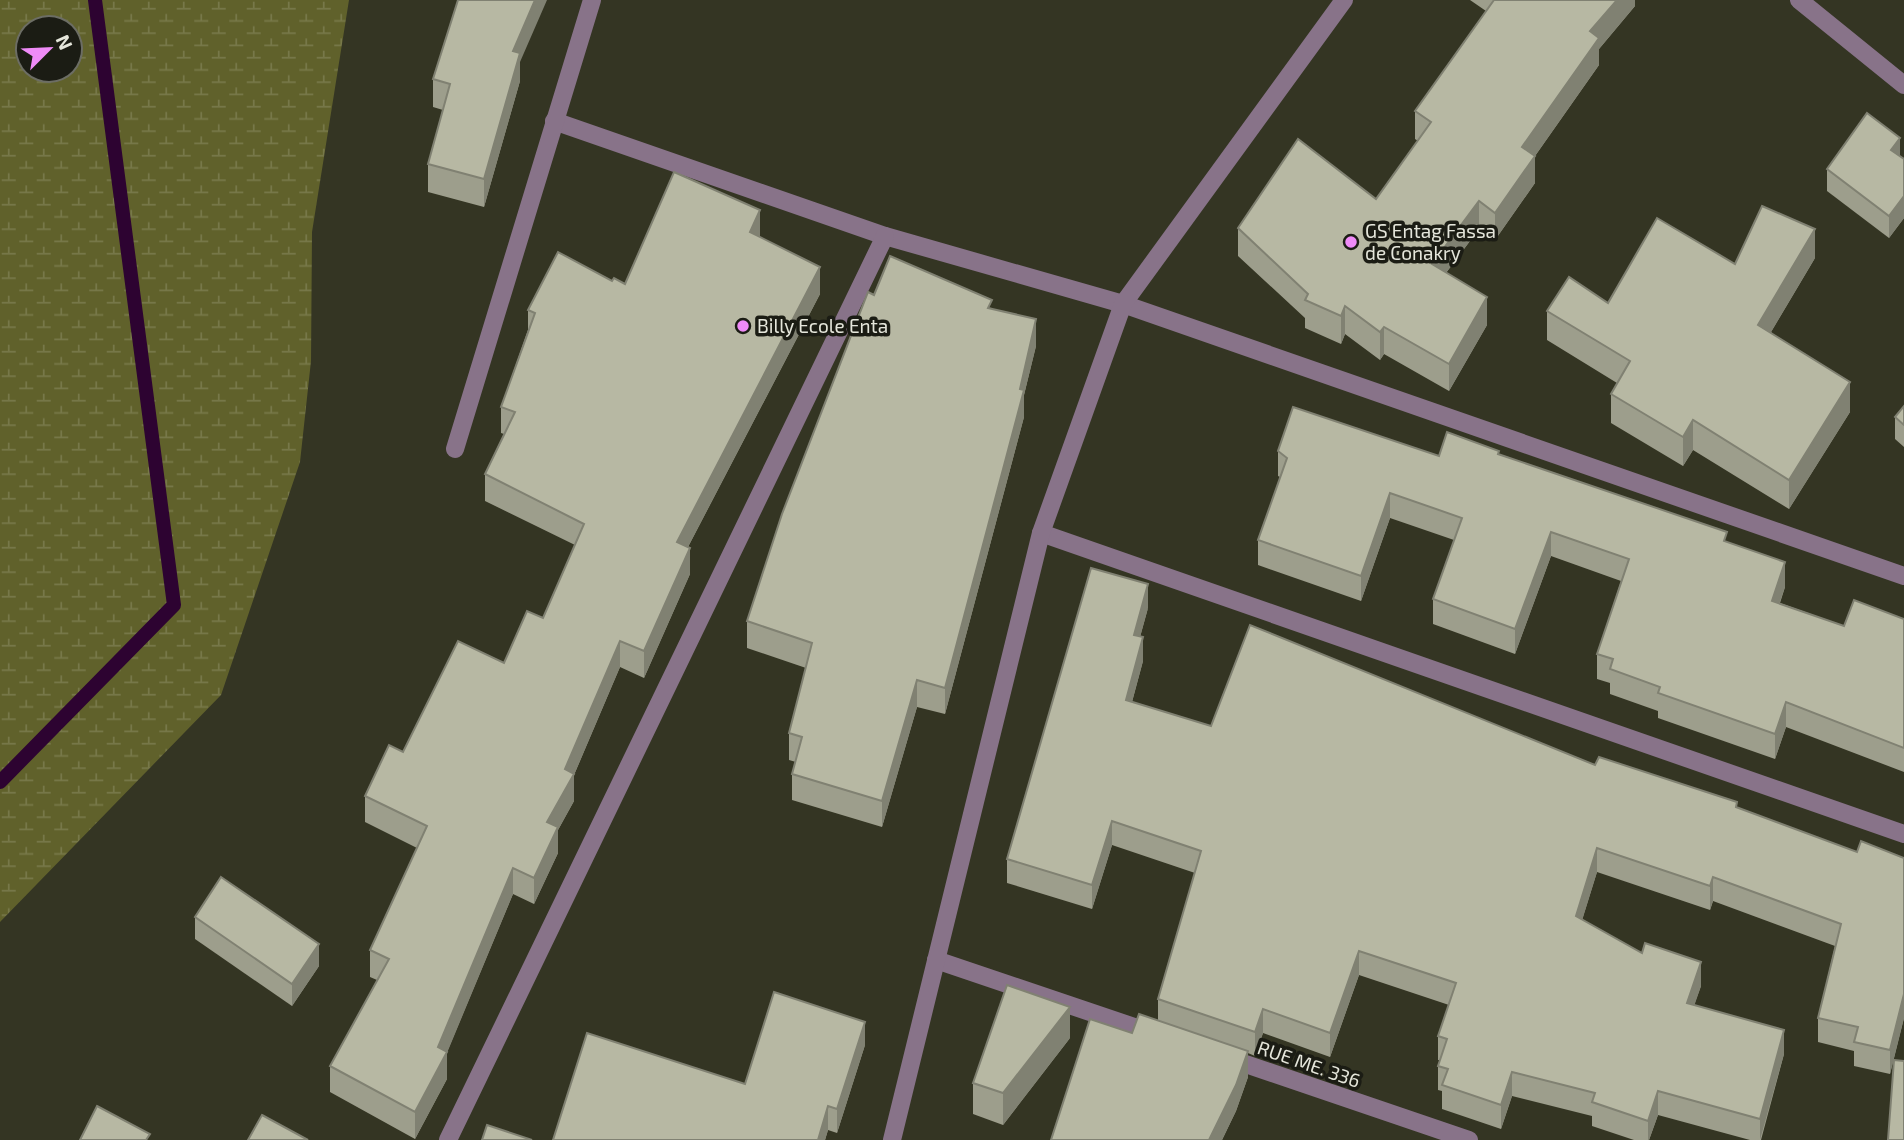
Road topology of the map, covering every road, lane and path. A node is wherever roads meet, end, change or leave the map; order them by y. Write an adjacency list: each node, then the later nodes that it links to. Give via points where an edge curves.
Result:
1 (592, 0): 5 (street)
2 (1344, 0): 7 (street)
3 (1798, 0): 4 (street)
4 (1904, 85)
5 (554, 121): 6 (street); 8 (street)
6 (885, 236): 7 (street); 15 (street)
7 (1123, 304): 9 (street); 10 (street)
8 (455, 449)
9 (1041, 533): 11 (street); 12 (street)
10 (1904, 576)
11 (1904, 834)
12 (936, 960): 13 (street); 16 (street)
13 (1170, 1039)
14 (1209, 1052): 17 (street, RUE ME. 336)
15 (448, 1140)
16 (892, 1140)
17 (1469, 1140)

